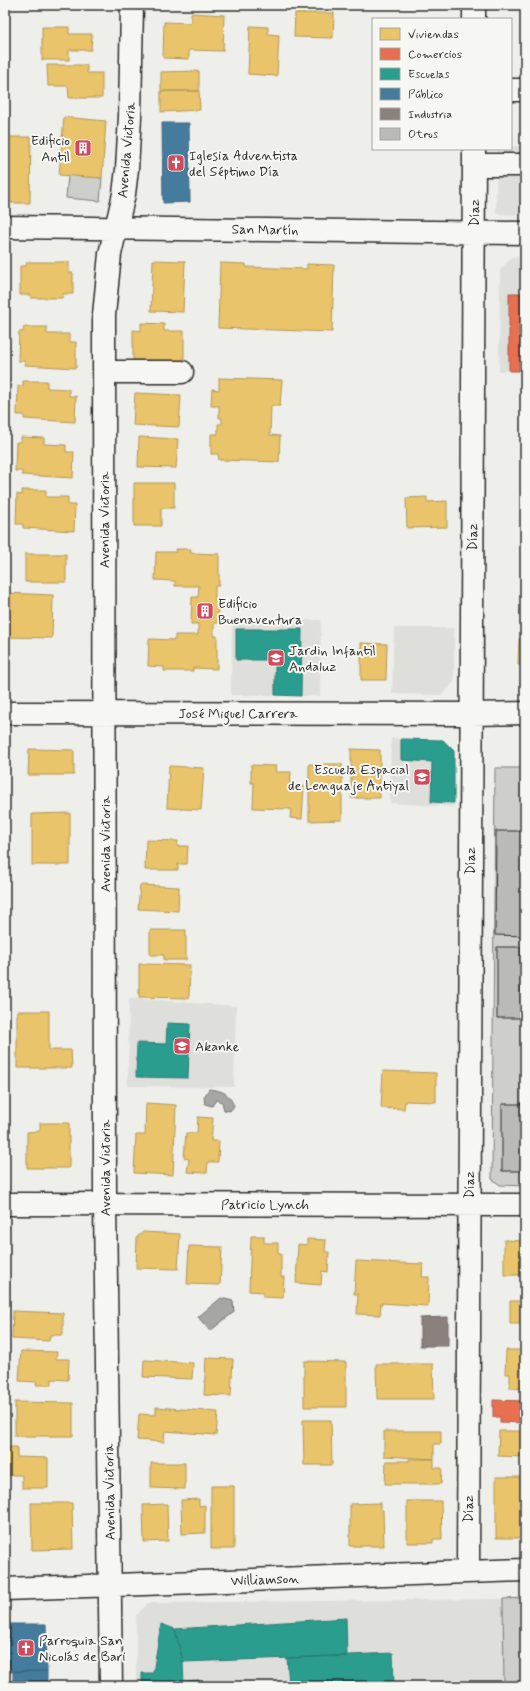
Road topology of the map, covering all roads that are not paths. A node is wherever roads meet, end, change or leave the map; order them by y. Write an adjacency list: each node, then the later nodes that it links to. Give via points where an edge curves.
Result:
1 (132, 5): 9 (street, Avenida Victoria, via 127,169)
2 (474, 5): 3 (street)
3 (474, 18)
4 (512, 90): 5 (street)
5 (525, 90)
6 (474, 157): 7 (street); 10 (street, Díaz)
7 (525, 165)
8 (5, 226): 9 (street, San Martín)
9 (116, 227): 10 (street, San Martín); 12 (street, Avenida Victoria, via 110,254 104,315)
10 (474, 232): 11 (street, San Martín); 17 (street, Díaz)
11 (525, 233)
12 (104, 372): 13 (street); 15 (street, Avenida Victoria)
13 (182, 372)
14 (5, 713): 15 (street, José Miguel Carrera)
15 (105, 713): 17 (street, José Miguel Carrera); 19 (street, Avenida Victoria)
16 (525, 713): 17 (street, José Miguel Carrera)
17 (470, 714): 20 (street, Díaz)
18 (5, 1204): 19 (street, Patricio Lynch)
19 (105, 1204): 20 (street, Patricio Lynch); 24 (street, Avenida Victoria)
20 (469, 1205): 21 (street, Patricio Lynch); 23 (street, Díaz)
21 (525, 1205)
22 (525, 1570): 23 (street, Williamson)
23 (468, 1572): 24 (street, Williamson)
24 (111, 1585): 25 (street, Williamson); 26 (street, Avenida Victoria)
25 (5, 1589)
26 (111, 1686)

